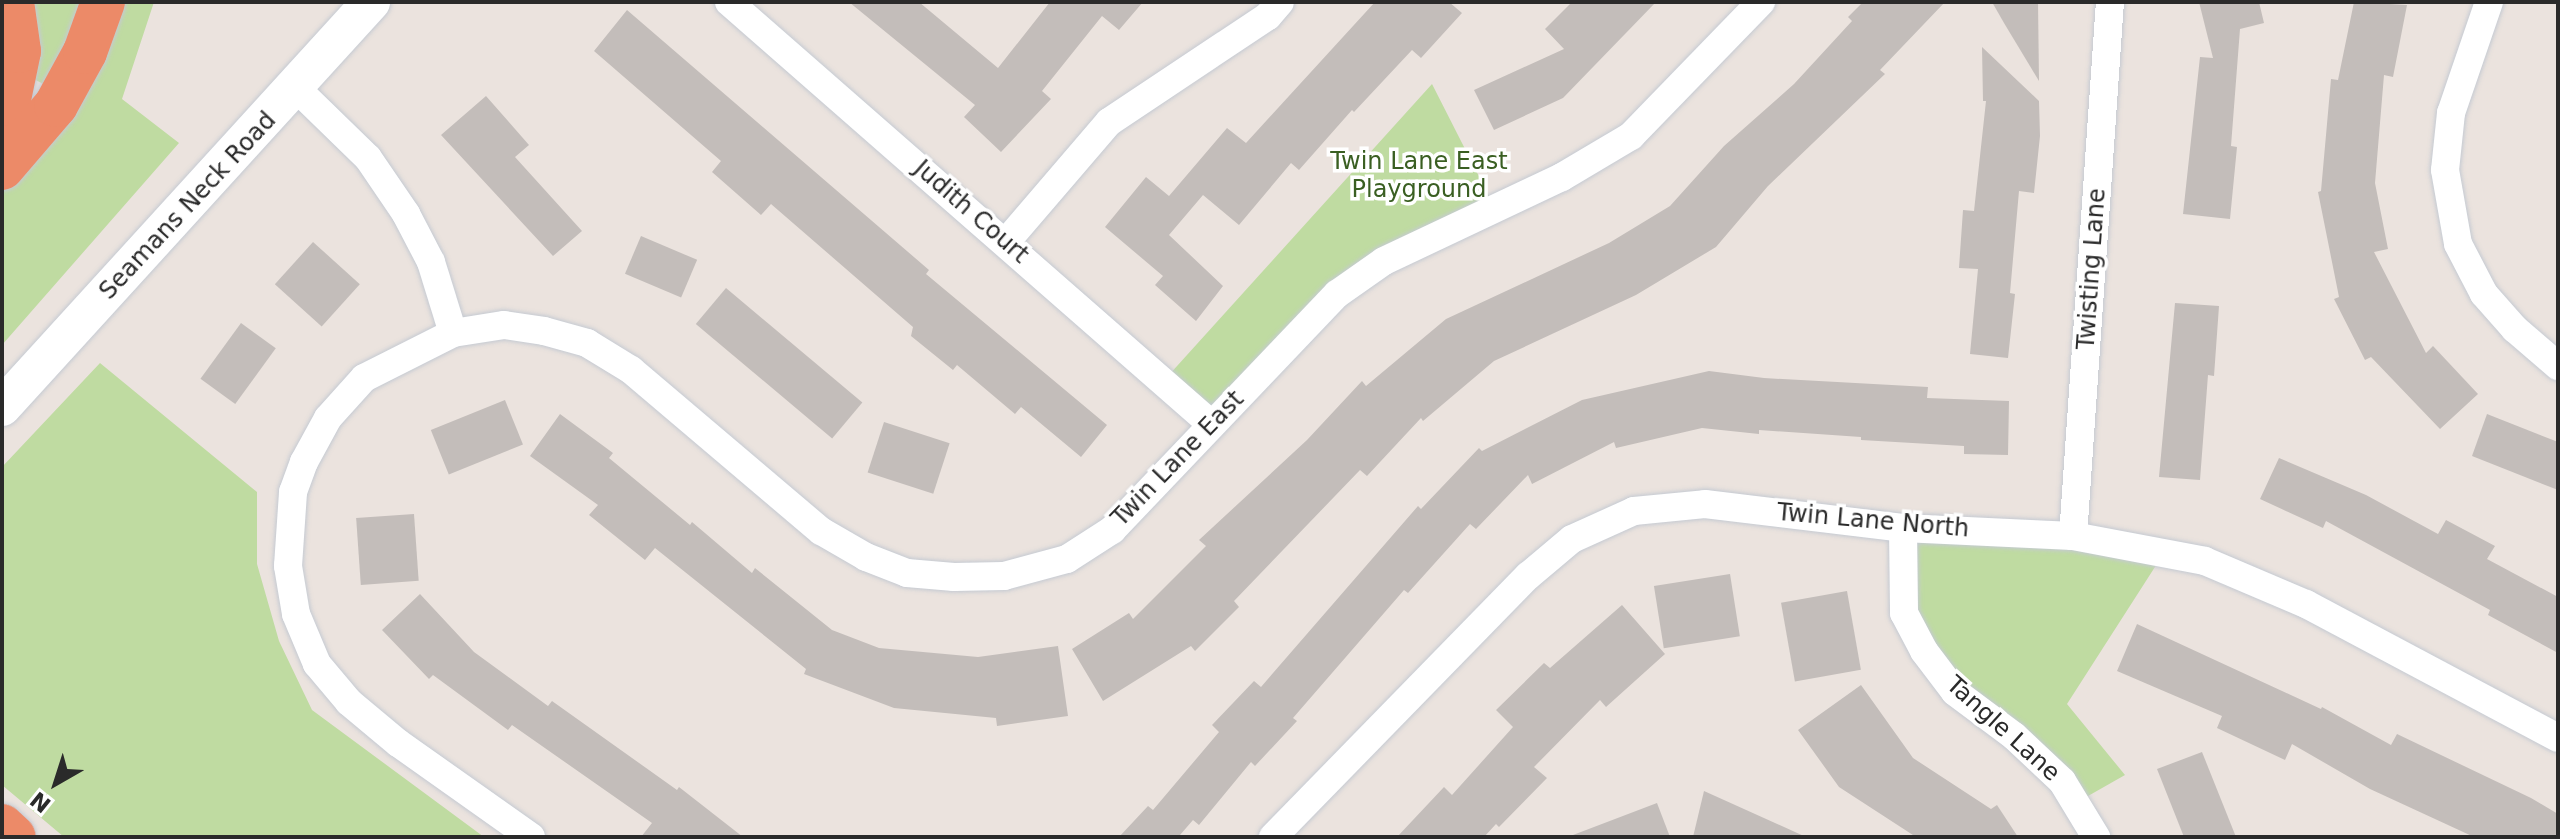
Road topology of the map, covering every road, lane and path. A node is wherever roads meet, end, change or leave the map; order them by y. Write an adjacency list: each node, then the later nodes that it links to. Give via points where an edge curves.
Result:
1 (12, 2): 10 (highway, via 19,51)
2 (103, 2): 11 (highway, via 85,52 56,105)
3 (371, 2): 9 (main road, Seamans Neck Road)
4 (729, 2): 12 (street, Judith Court)
5 (1280, 2): 12 (street, via 1268,16 1109,122)
6 (1761, 2): 16 (street, Twin Lane East, via 1631,136 1562,177 1384,261 1337,294)
7 (2110, 2): 18 (street, Twisting Lane)
8 (2489, 2): 14 (street, via 2451,113 2445,170 2458,244 2484,294)
9 (296, 88): 13 (street, via 368,158 406,214 431,262); 15 (main road, Seamans Neck Road)
10 (2, 113)
11 (2, 168)
12 (1006, 242): 16 (street, Judith Court)
13 (453, 333): 16 (street, Twin Lane East, via 504,325 587,343 631,370 821,531 907,573 1004,576 1067,559 1112,530); 22 (street, via 364,378 328,418 293,492 288,566 296,614 317,664 349,702)
14 (2558, 366)
15 (2, 407)
16 (1211, 424)
17 (1903, 528): 18 (street, Twin Lane North); 23 (street, Twin Lane North, via 1705,504 1634,511 1572,539 1528,576); 24 (street, Tangle Lane, via 1904,613 1924,651 1955,692 2062,781)
18 (2073, 536): 19 (street, Twin Lane North, via 2205,561 2306,604)
19 (2558, 738)
20 (2, 826): 21 (highway)
21 (14, 837)
22 (531, 837)
23 (1273, 837)
24 (2096, 837)

